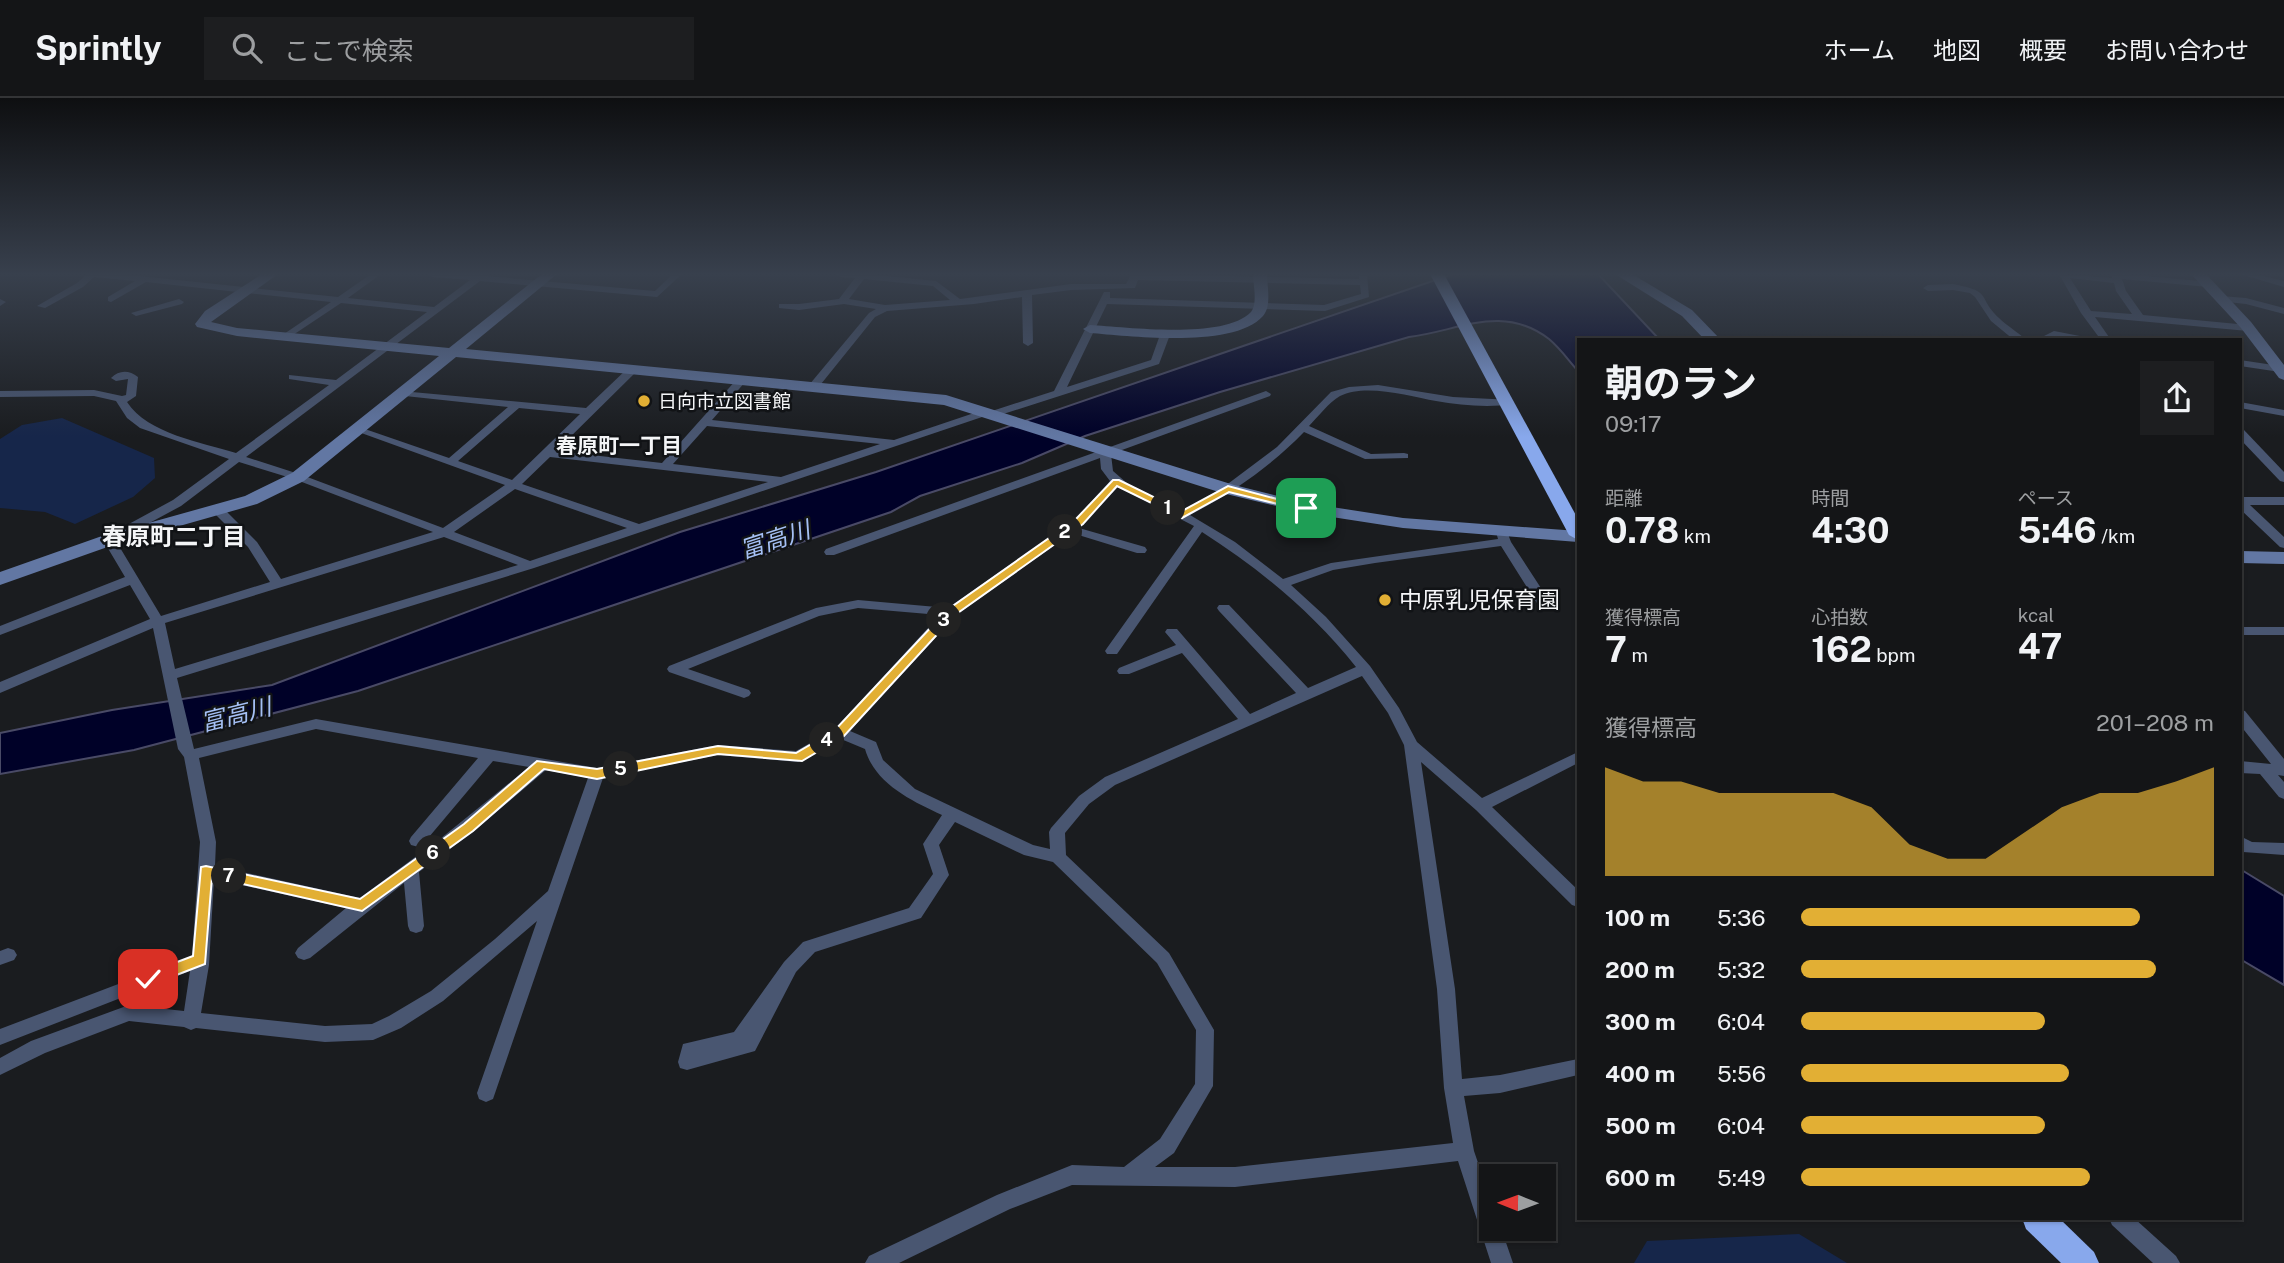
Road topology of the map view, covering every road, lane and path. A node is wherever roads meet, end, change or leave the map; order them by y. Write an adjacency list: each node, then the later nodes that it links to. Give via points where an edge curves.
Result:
1 (221, 328): 12 (street)
2 (298, 328): 12 (street)
3 (412, 328): 16 (street)
4 (485, 328): 17 (street)
5 (861, 328): 25 (street)
6 (1028, 328): 15 (street)
7 (1223, 328): 11 (street)
8 (1468, 328): 31 (highway)
9 (2248, 328): 20 (street)
10 (1090, 329): 11 (street); 27 (street)
11 (1166, 332): 27 (street, via 1155,362)
12 (287, 336): 16 (street)
13 (2045, 338): 14 (street, via 2054,334)
14 (2075, 338)
15 (1028, 343)
16 (389, 346): 17 (street); 24 (street)
17 (456, 352): 19 (street); 26 (street)
18 (2242, 363): 20 (street)
19 (632, 370): 23 (street); 34 (street)
20 (2282, 372)
21 (293, 377): 24 (street)
22 (116, 378): 30 (street, via 132,377 131,396)
23 (741, 381): 25 (street); 37 (street)
24 (338, 383): 45 (street)
25 (813, 387): 36 (street, via 946,400)
26 (405, 393): 32 (street); 39 (street)
27 (1058, 394): 36 (street)
28 (1266, 394): 42 (street)
29 (0, 397): 30 (street, via 94,393)
30 (122, 401): 45 (street, via 144,426)
31 (1508, 402): 38 (street, via 1359,388 1335,394); 63 (highway)
32 (516, 405): 34 (street); 46 (street)
33 (2242, 405): 35 (street)
34 (589, 412): 43 (street)
35 (2284, 413)
36 (994, 414): 41 (street); 42 (street)
37 (704, 422): 41 (street); 47 (street)
38 (1303, 427): 44 (street, via 1369,457); 53 (street)
39 (358, 430): 46 (street); 48 (street)
40 (2242, 434): 50 (street)
41 (896, 443): 49 (street)
42 (1103, 451): 51 (street, via 1104,464); 53 (street); 69 (street)
43 (548, 453): 47 (street); 52 (street)
44 (1404, 456)
45 (236, 457): 48 (street); 66 (street, via 177,503)
46 (451, 463): 52 (street)
47 (666, 465): 49 (street)
48 (298, 477): 57 (street); 62 (street)
49 (782, 479): 60 (street)
50 (2284, 479)
51 (1116, 482): 58 (street); 61 (street)
52 (515, 484): 60 (street); 62 (street)
53 (1228, 489): 58 (street); 65 (street, via 1306,508)
54 (2242, 501): 55 (street)
55 (2284, 501)
56 (2242, 503): 67 (street)
57 (219, 511): 66 (street); 76 (street, via 253,545)
58 (1182, 515): 59 (street)
59 (1200, 526): 75 (street); 87 (street)
60 (638, 528): 72 (street)
61 (1070, 528): 68 (street); 79 (street)
62 (444, 533): 72 (street); 76 (street)
63 (1577, 534)
64 (1577, 536): 65 (street)
65 (1503, 537): 75 (street, via 1331,568); 77 (street)
66 (109, 540): 73 (street); 74 (street)
67 (2284, 544)
68 (1141, 550)
69 (830, 552)
70 (2242, 557): 71 (street)
71 (2284, 558)
72 (530, 565): 90 (street)
73 (0, 579)
74 (132, 579): 80 (street); 81 (street)
75 (1280, 584): 88 (street)
76 (278, 585): 80 (street)
77 (1545, 605)
78 (1224, 608): 93 (street)
79 (951, 612): 92 (street, via 858,604 816,612 674,669); 96 (street)
80 (158, 621): 90 (street); 91 (street)
81 (0, 631)
82 (2242, 631): 83 (street)
83 (2278, 631): 85 (street)
84 (1172, 632): 86 (street)
85 (2284, 646)
86 (1184, 647): 89 (street); 95 (street)
87 (1112, 652)
88 (1366, 669): 93 (street); 97 (street, via 1401,721)
89 (1125, 671)
90 (172, 680): 98 (street)
91 (0, 688)
92 (744, 693)
93 (1306, 695): 95 (street)
94 (2242, 718): 104 (street)
95 (1248, 721): 112 (street, via 1110,781 1084,800 1057,832)
96 (840, 733): 105 (street, via 797,757 718,750); 108 (street, via 871,746 876,762 910,793)
97 (1411, 745): 107 (street); 126 (street, via 1446,989)
98 (188, 752): 99 (street, via 316,724); 114 (street, via 208,842)
99 (489, 755): 101 (street); 110 (street, via 417,841)
100 (1577, 758): 107 (street)
101 (542, 765): 105 (street); 110 (street)
102 (2242, 767): 103 (street)
103 (2265, 769): 104 (street); 106 (street)
104 (2284, 770)
105 (597, 774): 115 (street)
106 (2284, 793)
107 (1481, 806): 116 (street)
108 (951, 815): 112 (street, via 1030,851); 123 (street, via 931,844 941,875 915,913 809,947 790,967 748,1045 687,1062)
109 (2242, 843): 111 (street, via 2249,848)
110 (442, 846): 113 (street)
111 (2284, 849)
112 (1058, 857): 129 (street, via 1163,958 1205,1030 1204,1086 1167,1146)
113 (411, 870): 117 (street); 118 (street)
114 (206, 871): 117 (street); 120 (street)
115 (557, 893): 121 (street, via 437,996 373,1032 325,1034); 127 (street)
116 (1577, 899)
117 (362, 905): 119 (street)
118 (416, 926)
119 (304, 953)
120 (200, 960): 121 (street); 122 (street)
121 (191, 1022): 124 (street, via 129,1013 38,1047)
122 (0, 1037)
123 (690, 1050)
124 (0, 1067)
125 (1577, 1067): 126 (street, via 1500,1084)
126 (1453, 1088): 128 (street)
127 (486, 1093)
128 (1464, 1151): 129 (street, via 1235,1177); 133 (street)
129 (1127, 1177): 132 (street, via 1072,1175)
130 (2039, 1220): 134 (highway)
131 (2121, 1220): 135 (street)
132 (876, 1263)
133 (1502, 1263)
134 (2083, 1263)
135 (2169, 1263)

